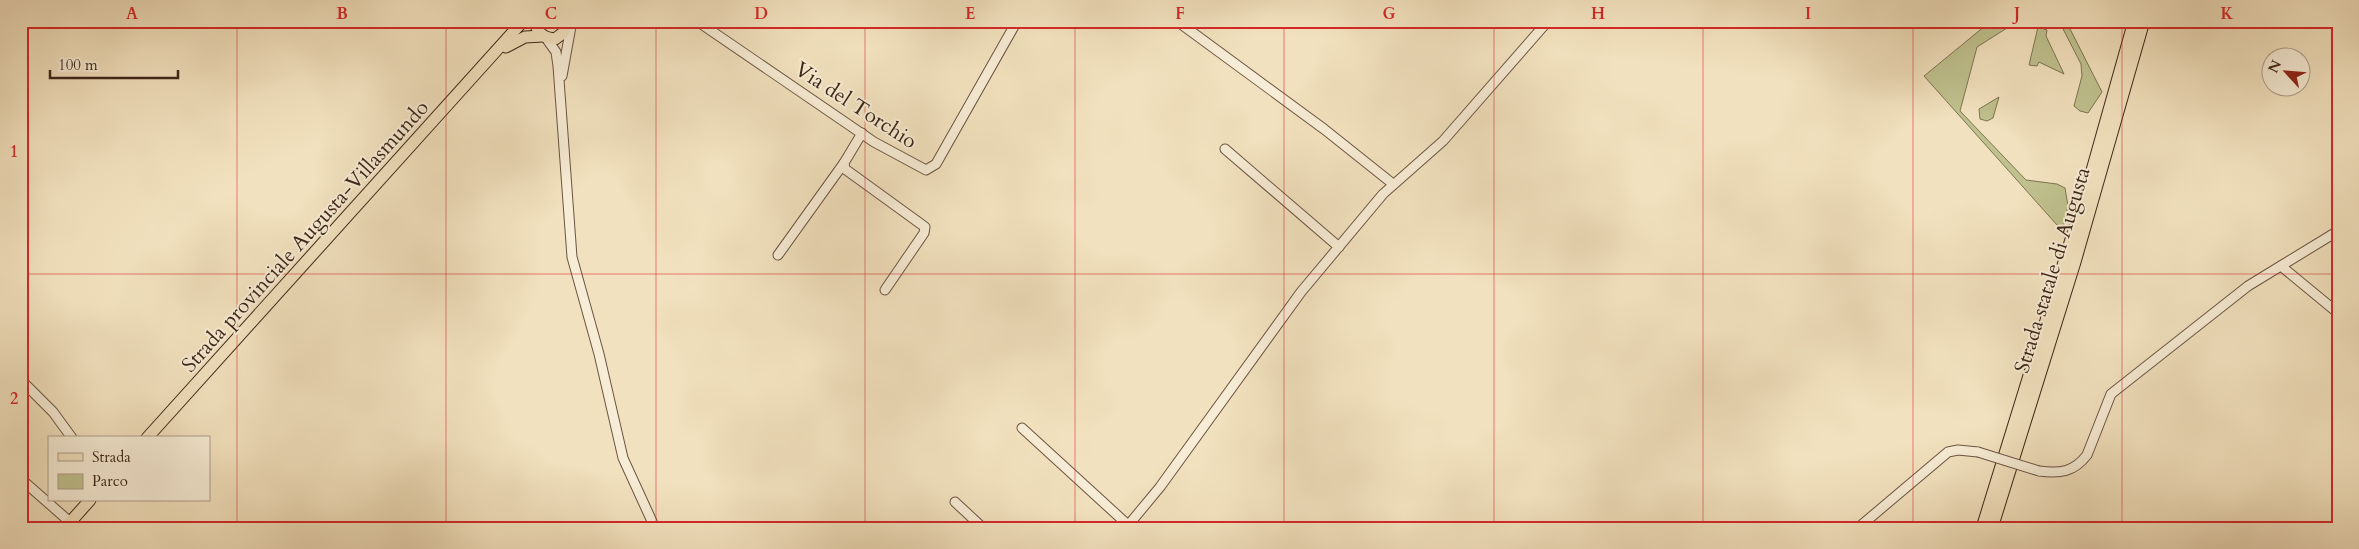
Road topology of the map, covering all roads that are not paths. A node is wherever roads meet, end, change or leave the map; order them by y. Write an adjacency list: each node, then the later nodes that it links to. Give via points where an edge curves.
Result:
1 (523, 21): 11 (main road)
2 (535, 21): 10 (main road, via 536,29)
3 (570, 21): 10 (main road, via 560,36 555,39); 12 (street, via 570,39)
4 (697, 21): 13 (street, Via del Torchio)
5 (1017, 21): 13 (street, Via del Torchio, via 936,164 926,170)
6 (1178, 21): 16 (street)
7 (1548, 21): 16 (street, via 1443,141)
8 (2134, 21): 35 (main road, Strada statale di Augusta, via 2089,181)
9 (2144, 21): 36 (main road, Strada statale di Augusta)
10 (545, 37): 11 (main road, via 518,40); 12 (street, via 556,52)
11 (491, 60): 26 (main road, Strada provinciale Augusta-Villasmundo)
12 (559, 88): 32 (street, via 572,257 623,458)
13 (862, 133): 15 (street)
14 (1225, 149): 18 (street)
15 (844, 163): 19 (street); 21 (street, via 845,169 925,228)
16 (1394, 184): 18 (street)
17 (2338, 231): 20 (street)
18 (1339, 247): 31 (street, via 1301,292 1160,487)
19 (778, 255)
20 (2281, 266): 22 (street); 34 (street, bridge, via 2248,286 2111,394 2088,455 2081,463 2057,474 1978,452 1948,452)
21 (885, 290)
22 (2338, 313)
23 (21, 380): 25 (street, via 53,412)
24 (1022, 428): 31 (street)
25 (71, 436)
26 (149, 436)
27 (21, 479): 30 (street)
28 (88, 502): 30 (main road)
29 (954, 502): 33 (street)
30 (68, 525)
31 (1127, 526)
32 (655, 528)
33 (983, 528)
34 (1858, 528)
35 (1981, 528)
36 (1992, 528)

